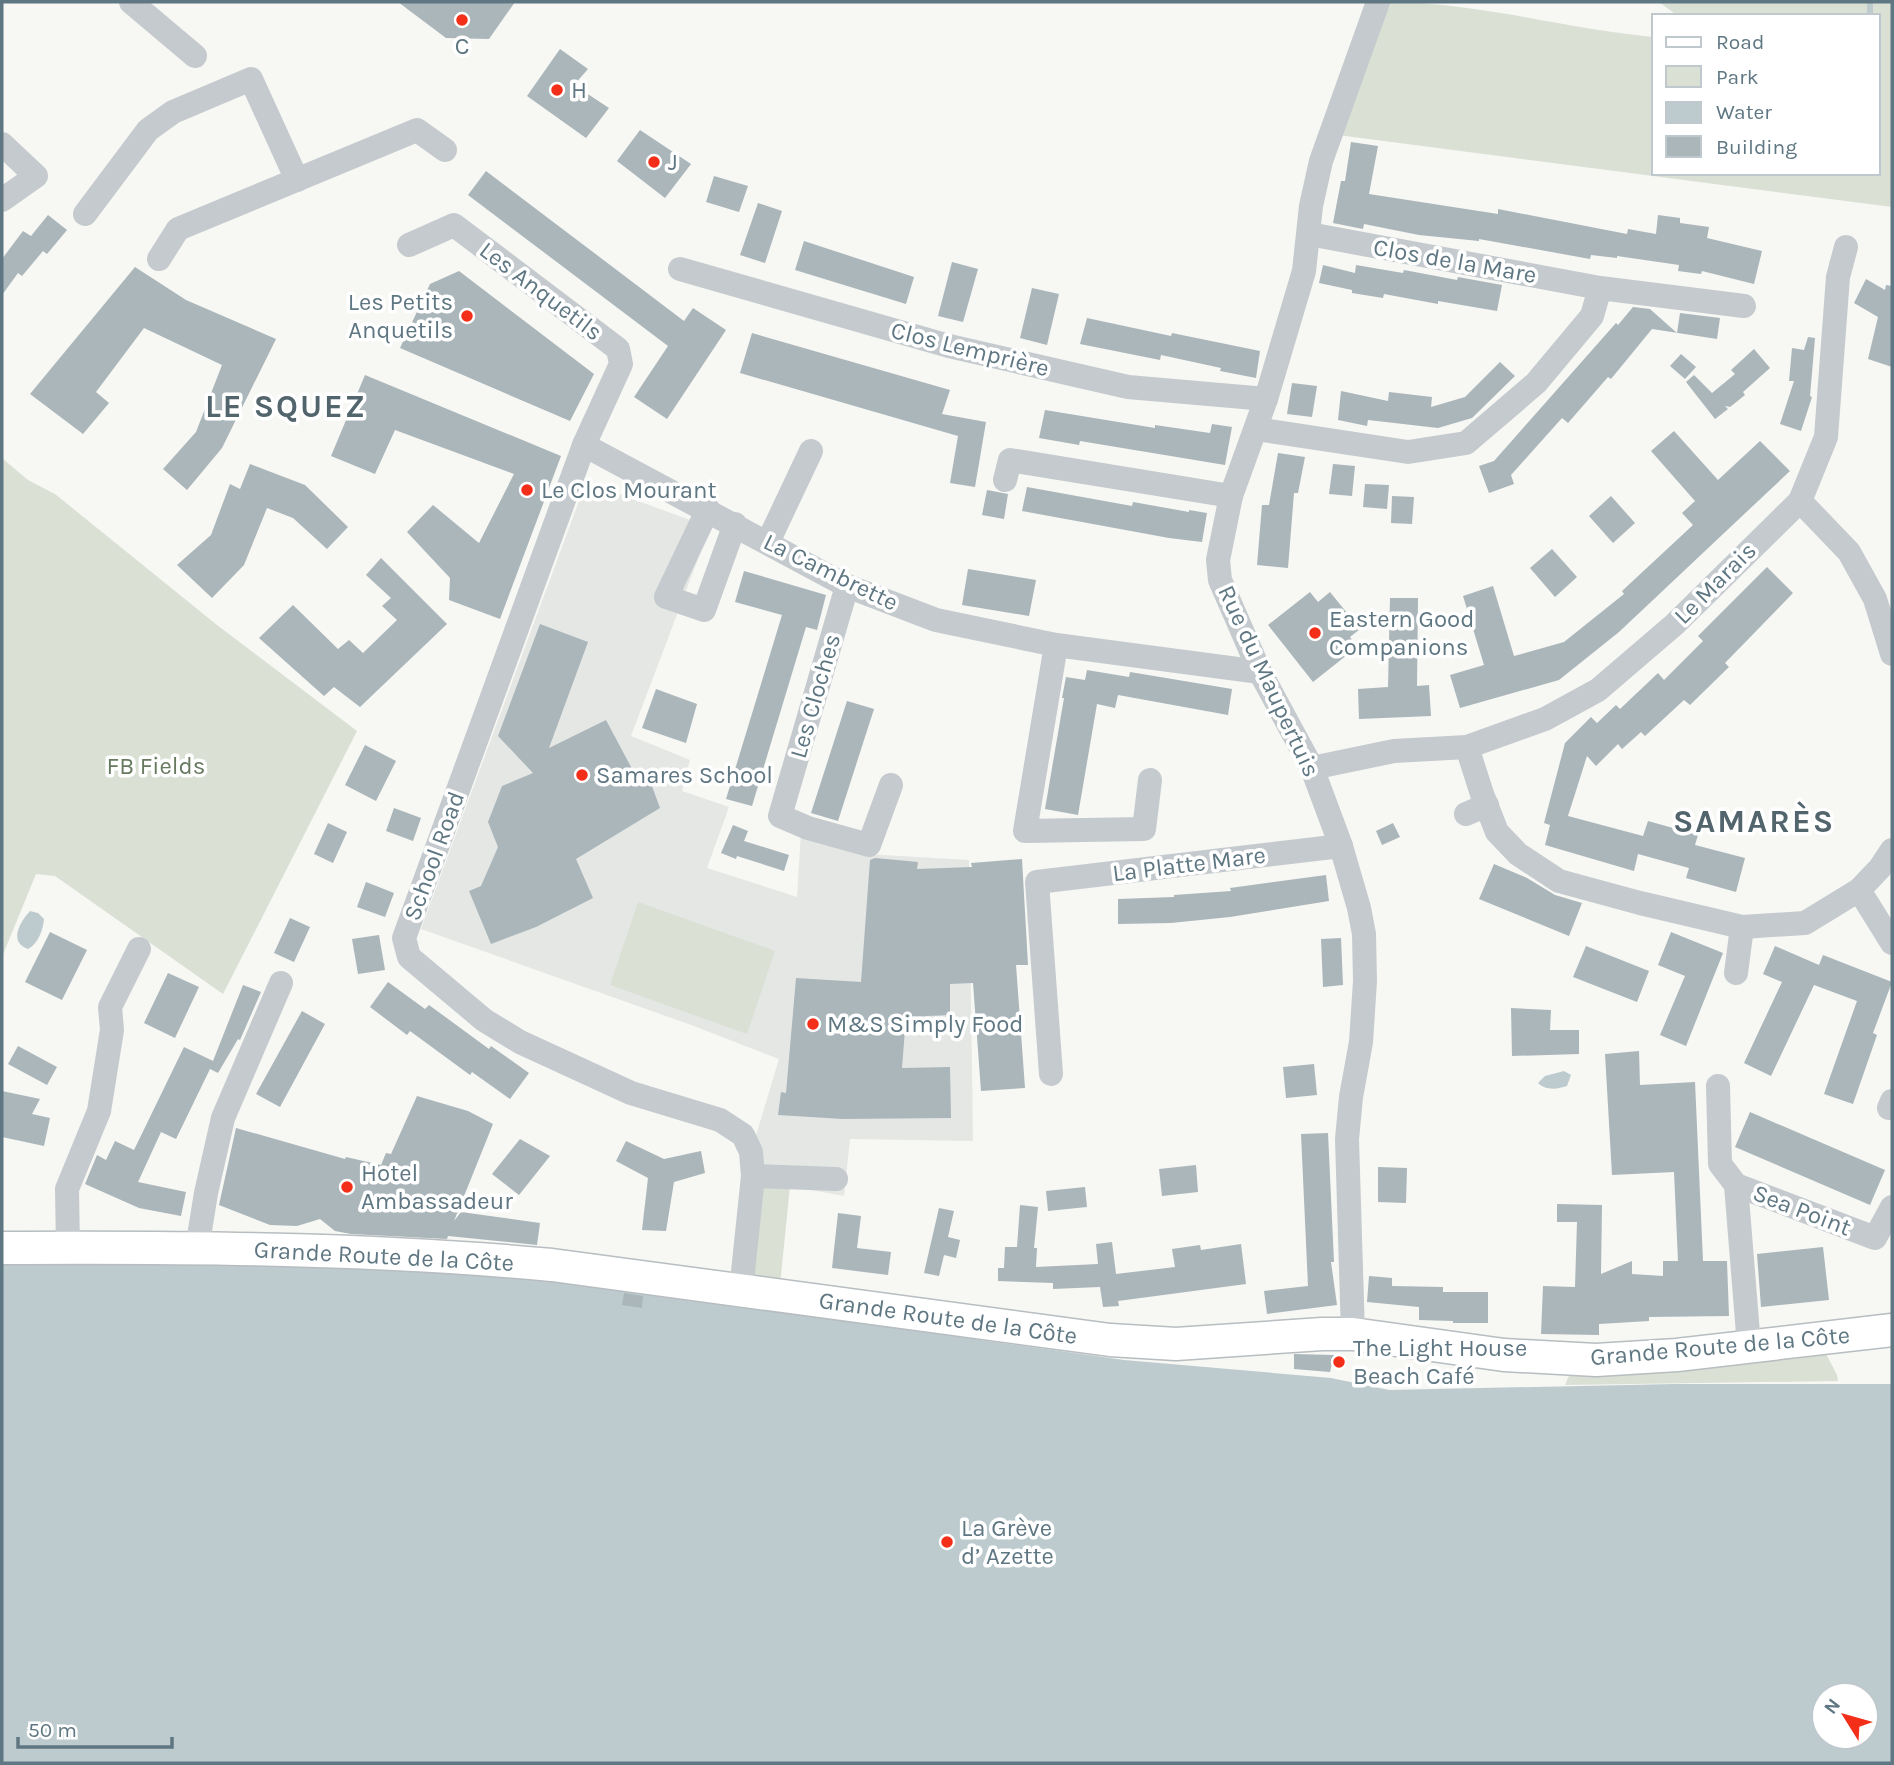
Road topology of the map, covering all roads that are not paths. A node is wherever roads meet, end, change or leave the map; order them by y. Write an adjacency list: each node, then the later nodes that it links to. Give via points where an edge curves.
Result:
1 (131, 2): 3 (street)
2 (1378, 2): 9 (street, Rue du Maupertuis, via 1321,161)
3 (194, 56)
4 (2, 144): 7 (street, via 36,176)
5 (445, 150): 6 (street, via 417,130)
6 (297, 180): 8 (street, via 251,79 173,112 148,130); 12 (street, via 178,229)
7 (2, 200)
8 (85, 215)
9 (1309, 234): 14 (street, Clos de la Mare); 16 (street, Rue du Maupertuis, via 1304,271)
10 (409, 245): 18 (street, Les Anquetils, via 454,225 618,349 621,364)
11 (1846, 247): 22 (street, via 1838,277 1826,437)
12 (159, 259)
13 (680, 269): 16 (street, Clos Lemprière, via 949,346 1115,384)
14 (1600, 288): 15 (street, Clos de la Mare); 17 (street, via 1592,316 1536,383 1466,443 1408,452)
15 (1744, 306)
16 (1266, 399): 17 (street, Rue du Maupertuis)
17 (1256, 429): 21 (street, Rue du Maupertuis)
18 (584, 445): 23 (street, La Cambrette); 44 (street, School Road, via 404,938 409,957 484,1020 520,1042 631,1093 720,1120 743,1135 751,1152)
19 (811, 451): 25 (street)
20 (1006, 480): 21 (street, via 1010,460)
21 (1230, 496): 29 (street, Rue du Maupertuis, via 1218,560 1220,580)
22 (1800, 501): 28 (street, via 1849,552 1875,599); 30 (street, Le Marais, via 1675,624 1598,690 1545,719)
23 (708, 509): 24 (street, La Cambrette); 24 (street, via 666,597 704,610)
24 (735, 524): 25 (street, La Cambrette)
25 (768, 542): 26 (street, La Cambrette)
26 (847, 586): 27 (street, La Cambrette, via 936,621); 33 (street, Les Cloches, via 780,816 869,845)
27 (1056, 645): 29 (street, La Cambrette); 32 (street, via 1025,831 1144,829)
28 (1892, 654)
29 (1260, 672): 31 (street, Rue du Maupertuis)
30 (1467, 747): 31 (street, Le Marais, via 1395,751); 37 (street, via 1476,809 1518,853 1559,881)
31 (1312, 768): 34 (street, Rue du Maupertuis)
32 (1150, 780)
33 (891, 785)
34 (1341, 846): 42 (street, La Platte Mare, via 1037,882); 53 (street, Rue du Maupertuis, via 1364,934 1362,1042 1347,1139)
35 (1892, 850): 36 (street)
36 (1859, 890): 37 (street, via 1804,923); 38 (street)
37 (1742, 927): 40 (street)
38 (1892, 943)
39 (139, 948): 49 (street, via 110,1007 112,1030 99,1111 67,1189)
40 (1736, 973)
41 (281, 983): 50 (street, via 223,1118)
42 (1051, 1074)
43 (1718, 1086): 46 (street, Sea Point, via 1720,1164)
44 (753, 1176): 45 (street); 51 (street, School Road)
45 (836, 1179)
46 (1736, 1185): 47 (street, Sea Point, via 1875,1238); 54 (street, Sea Point)
47 (1892, 1207)
48 (2, 1248): 49 (main road, Grande Route de la Côte)
49 (68, 1248): 50 (main road, Grande Route de la Côte)
50 (197, 1249): 51 (main road, Grande Route de la Côte, via 503,1261)
51 (741, 1291): 53 (main road, Grande Route de la Côte, via 1110,1340 1176,1344)
52 (1892, 1330): 54 (main road, Grande Route de la Côte)
53 (1353, 1334): 54 (main road, Grande Route de la Côte, via 1504,1355 1596,1360)
54 (1749, 1346)

